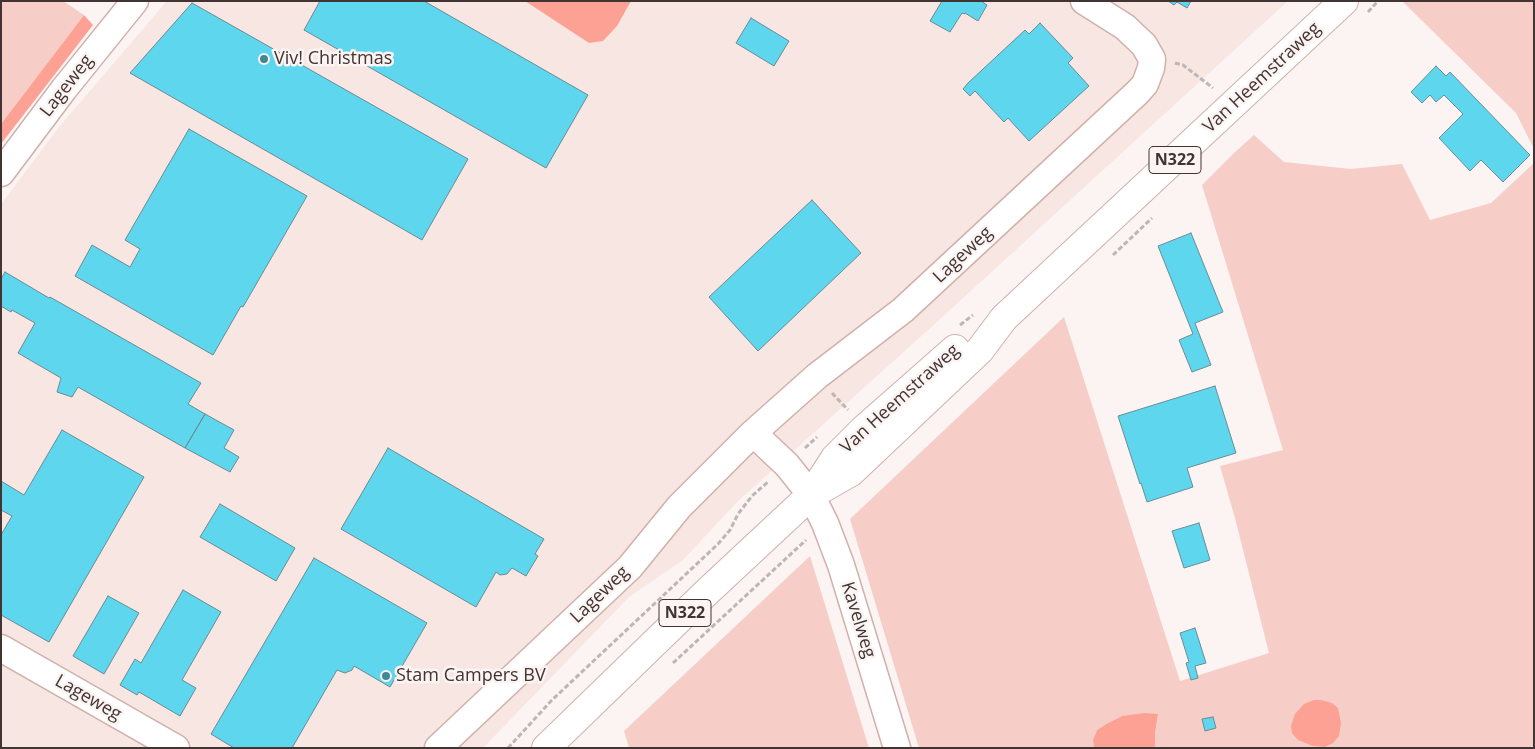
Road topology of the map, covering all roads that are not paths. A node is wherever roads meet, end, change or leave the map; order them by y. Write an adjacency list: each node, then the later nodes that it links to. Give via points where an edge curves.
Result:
1 (135, 1): 4 (street, Lageweg)
2 (1084, 1): 5 (street, Lageweg, via 1144,45 1152,59 1145,84 903,310 817,376)
3 (1344, 1): 6 (main road, Van Heemstraweg / N322, via 1004,318 969,337 864,428 835,458)
4 (1, 173)
5 (753, 433): 6 (street); 9 (street, Lageweg, via 679,507 630,567)
6 (811, 495): 10 (main road, Van Heemstraweg / N322); 11 (street, Kavelweg, via 841,565)
7 (1, 648): 8 (street, Lageweg)
8 (176, 748)
9 (438, 748)
10 (546, 748)
11 (897, 748)

